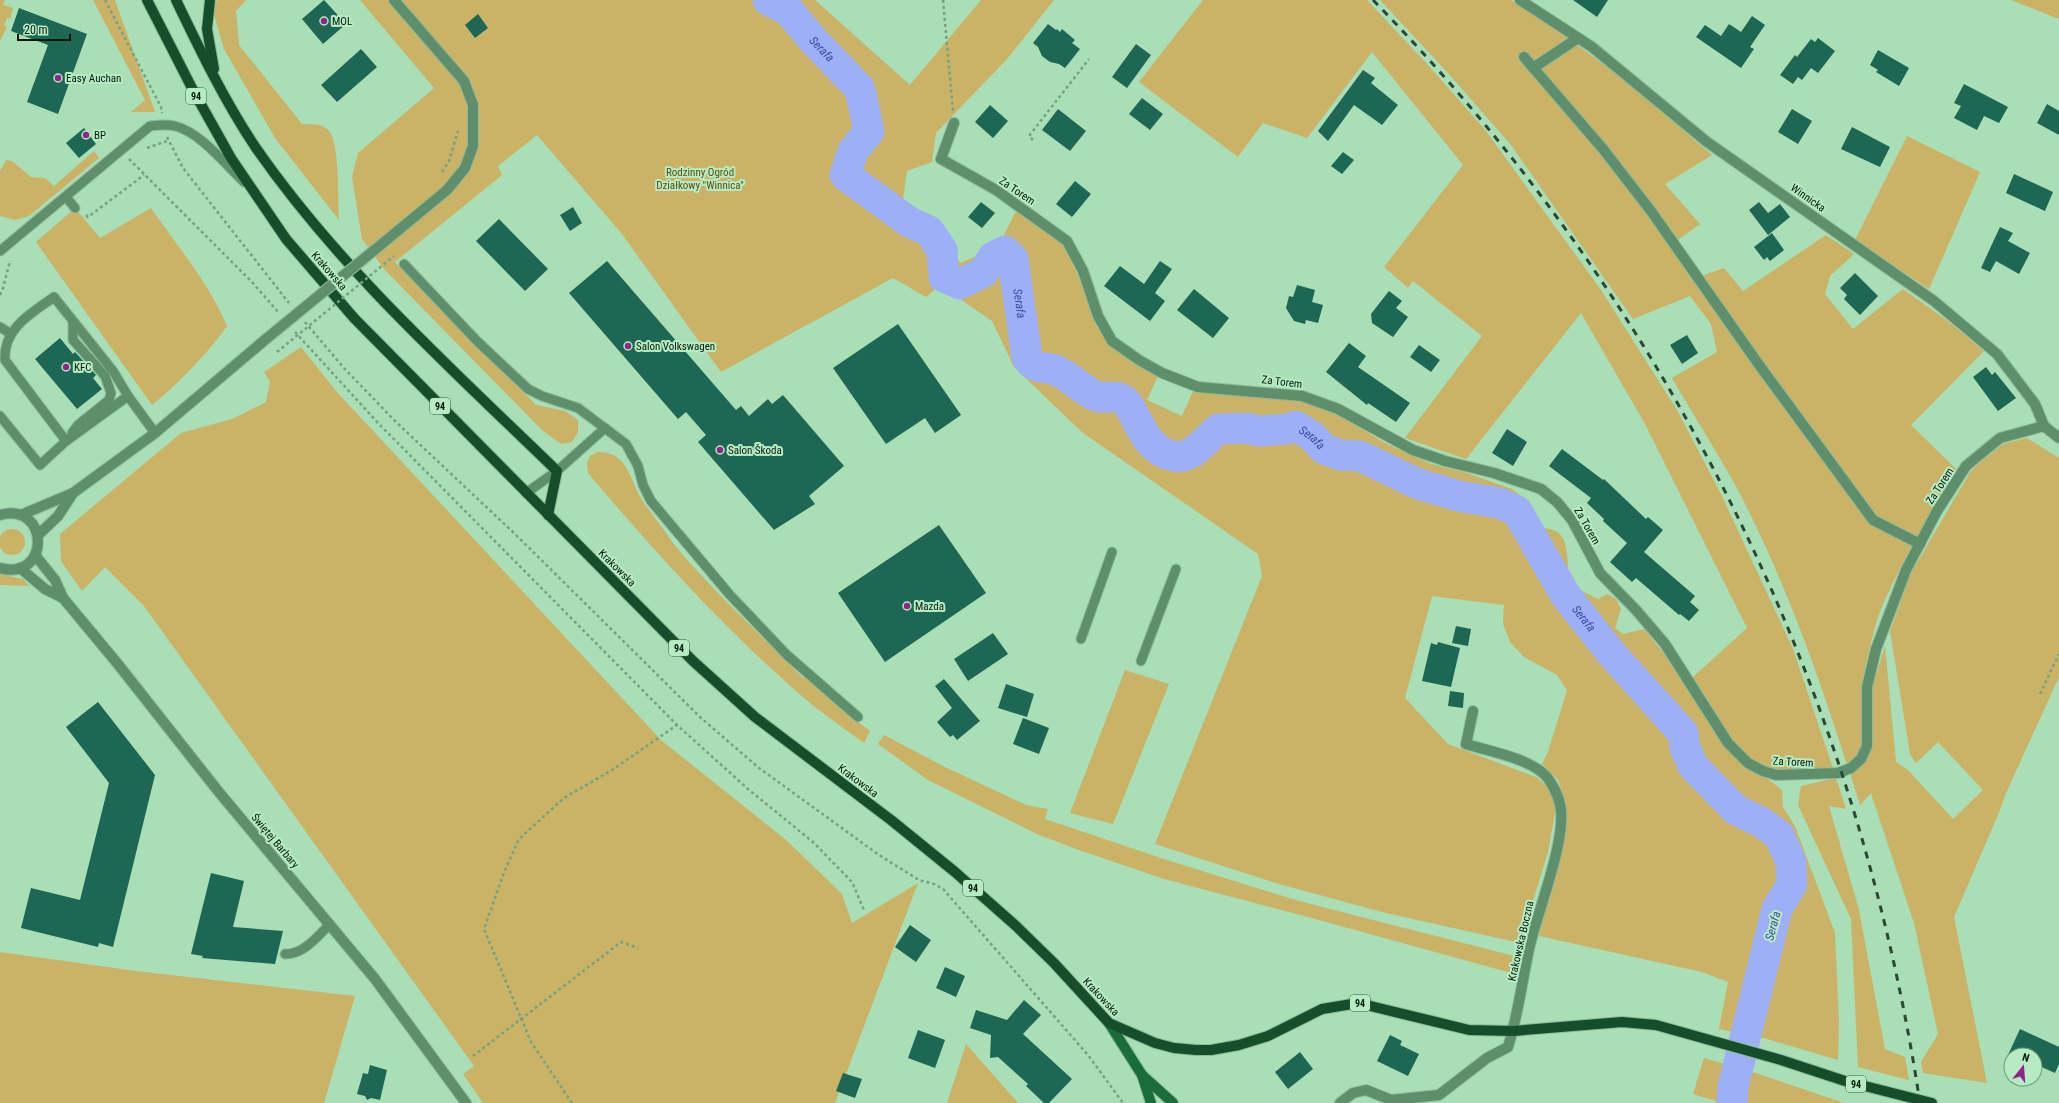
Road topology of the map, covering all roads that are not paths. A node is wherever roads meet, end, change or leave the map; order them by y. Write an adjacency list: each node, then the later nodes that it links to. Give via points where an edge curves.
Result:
1 (147, 0): 11 (main road, Krakowska / 94, via 214,129)
2 (176, 0): 9 (main road, Krakowska / 94)
3 (210, 0): 9 (main road, via 207,29)
4 (394, 0): 24 (street, bridge, via 464,81 473,104 473,146 465,168 447,190)
5 (1520, 0): 6 (street, Winnicka)
6 (1578, 38): 8 (street); 22 (street, Winnicka, via 1707,142 1934,301 1997,354 2035,404)
7 (1524, 57): 8 (street)
8 (1533, 68): 34 (street, via 1603,149 1650,211 1873,520)
9 (217, 81): 27 (main road, Krakowska / 94, via 255,147 302,210 329,241 380,296)
10 (954, 123): 34 (street, Za Torem, via 940,160 996,190 1067,241 1084,271 1098,316 1112,341 1139,360 1198,386 1302,396 1338,409 1413,450 1541,489 1557,502 1572,520 1600,572 1665,644 1728,743 1742,758 1763,771 1776,776 1825,775 1851,768 1861,759 1867,746 1867,687 1876,649 1903,577)
11 (251, 188): 12 (lane, via 190,132 164,124 150,126); 29 (main road, Krakowska / 94, via 286,239 354,318)
12 (66, 197): 13 (lane); 14 (lane)
13 (75, 208)
14 (0, 250)
15 (404, 264): 23 (lane, via 477,341 528,388 542,396 578,408)
16 (73, 322): 18 (lane, via 54,297 21,320); 20 (lane, via 113,371); 26 (lane, via 73,340 105,376 111,393 109,400 78,424)
17 (0, 327): 18 (lane)
18 (11, 334): 19 (lane)
19 (2, 353): 26 (lane, via 12,371)
20 (128, 396): 24 (lane); 26 (lane)
21 (0, 416): 26 (lane, via 40,465)
22 (2044, 426): 25 (street, Winnicka); 34 (street, Za Torem, via 2000,438 1966,466 1937,511)
23 (605, 428): 27 (lane); 44 (lane, via 626,444 638,466 651,501 730,595 787,655)
24 (155, 433): 28 (street)
25 (2059, 438)
26 (66, 441)
27 (557, 471): 29 (lane); 32 (main road)
28 (73, 493): 31 (street); 33 (street, via 58,516)
29 (526, 493): 32 (main road, Krakowska / 94)
30 (2, 513): 31 (street)
31 (22, 515): 33 (street, via 34,525)
32 (548, 515): 47 (main road, Krakowska / 94, via 704,671 755,717 955,872 1027,936)
33 (38, 535): 36 (street, via 39,546)
34 (1920, 544)
35 (1112, 552): 41 (lane)
36 (35, 556): 38 (street); 40 (street, Świętej Barbary, via 55,580)
37 (0, 568): 38 (street)
38 (20, 568): 40 (street, Świętej Barbary, via 45,589)
39 (1176, 569): 42 (lane)
40 (63, 598): 45 (street, Świętej Barbary, via 228,803)
41 (1081, 639)
42 (1141, 661)
43 (1473, 711): 48 (street, Krakowska Boczna, via 1466,744 1534,767 1545,775 1560,804 1559,840 1529,948)
44 (858, 717)
45 (330, 924): 46 (lane, via 300,952); 50 (street, Świętej Barbary, via 375,979)
46 (285, 954)
47 (1109, 1023): 48 (main road, 94, via 1155,1043 1196,1050 1239,1045 1268,1036 1322,1009 1339,1004 1358,1003 1469,1030); 49 (main road, Krakowska)
48 (1513, 1031): 53 (street, Krakowska Boczna, via 1508,1047 1487,1058 1439,1095 1391,1100 1366,1090 1354,1093); 54 (main road, 94, via 1622,1022 1656,1025 1845,1081)
49 (1142, 1075): 51 (main road, Krakowska); 52 (main road, Krakowska)
50 (466, 1103)
51 (1150, 1103)
52 (1173, 1103)
53 (1340, 1103)
54 (1932, 1103)

